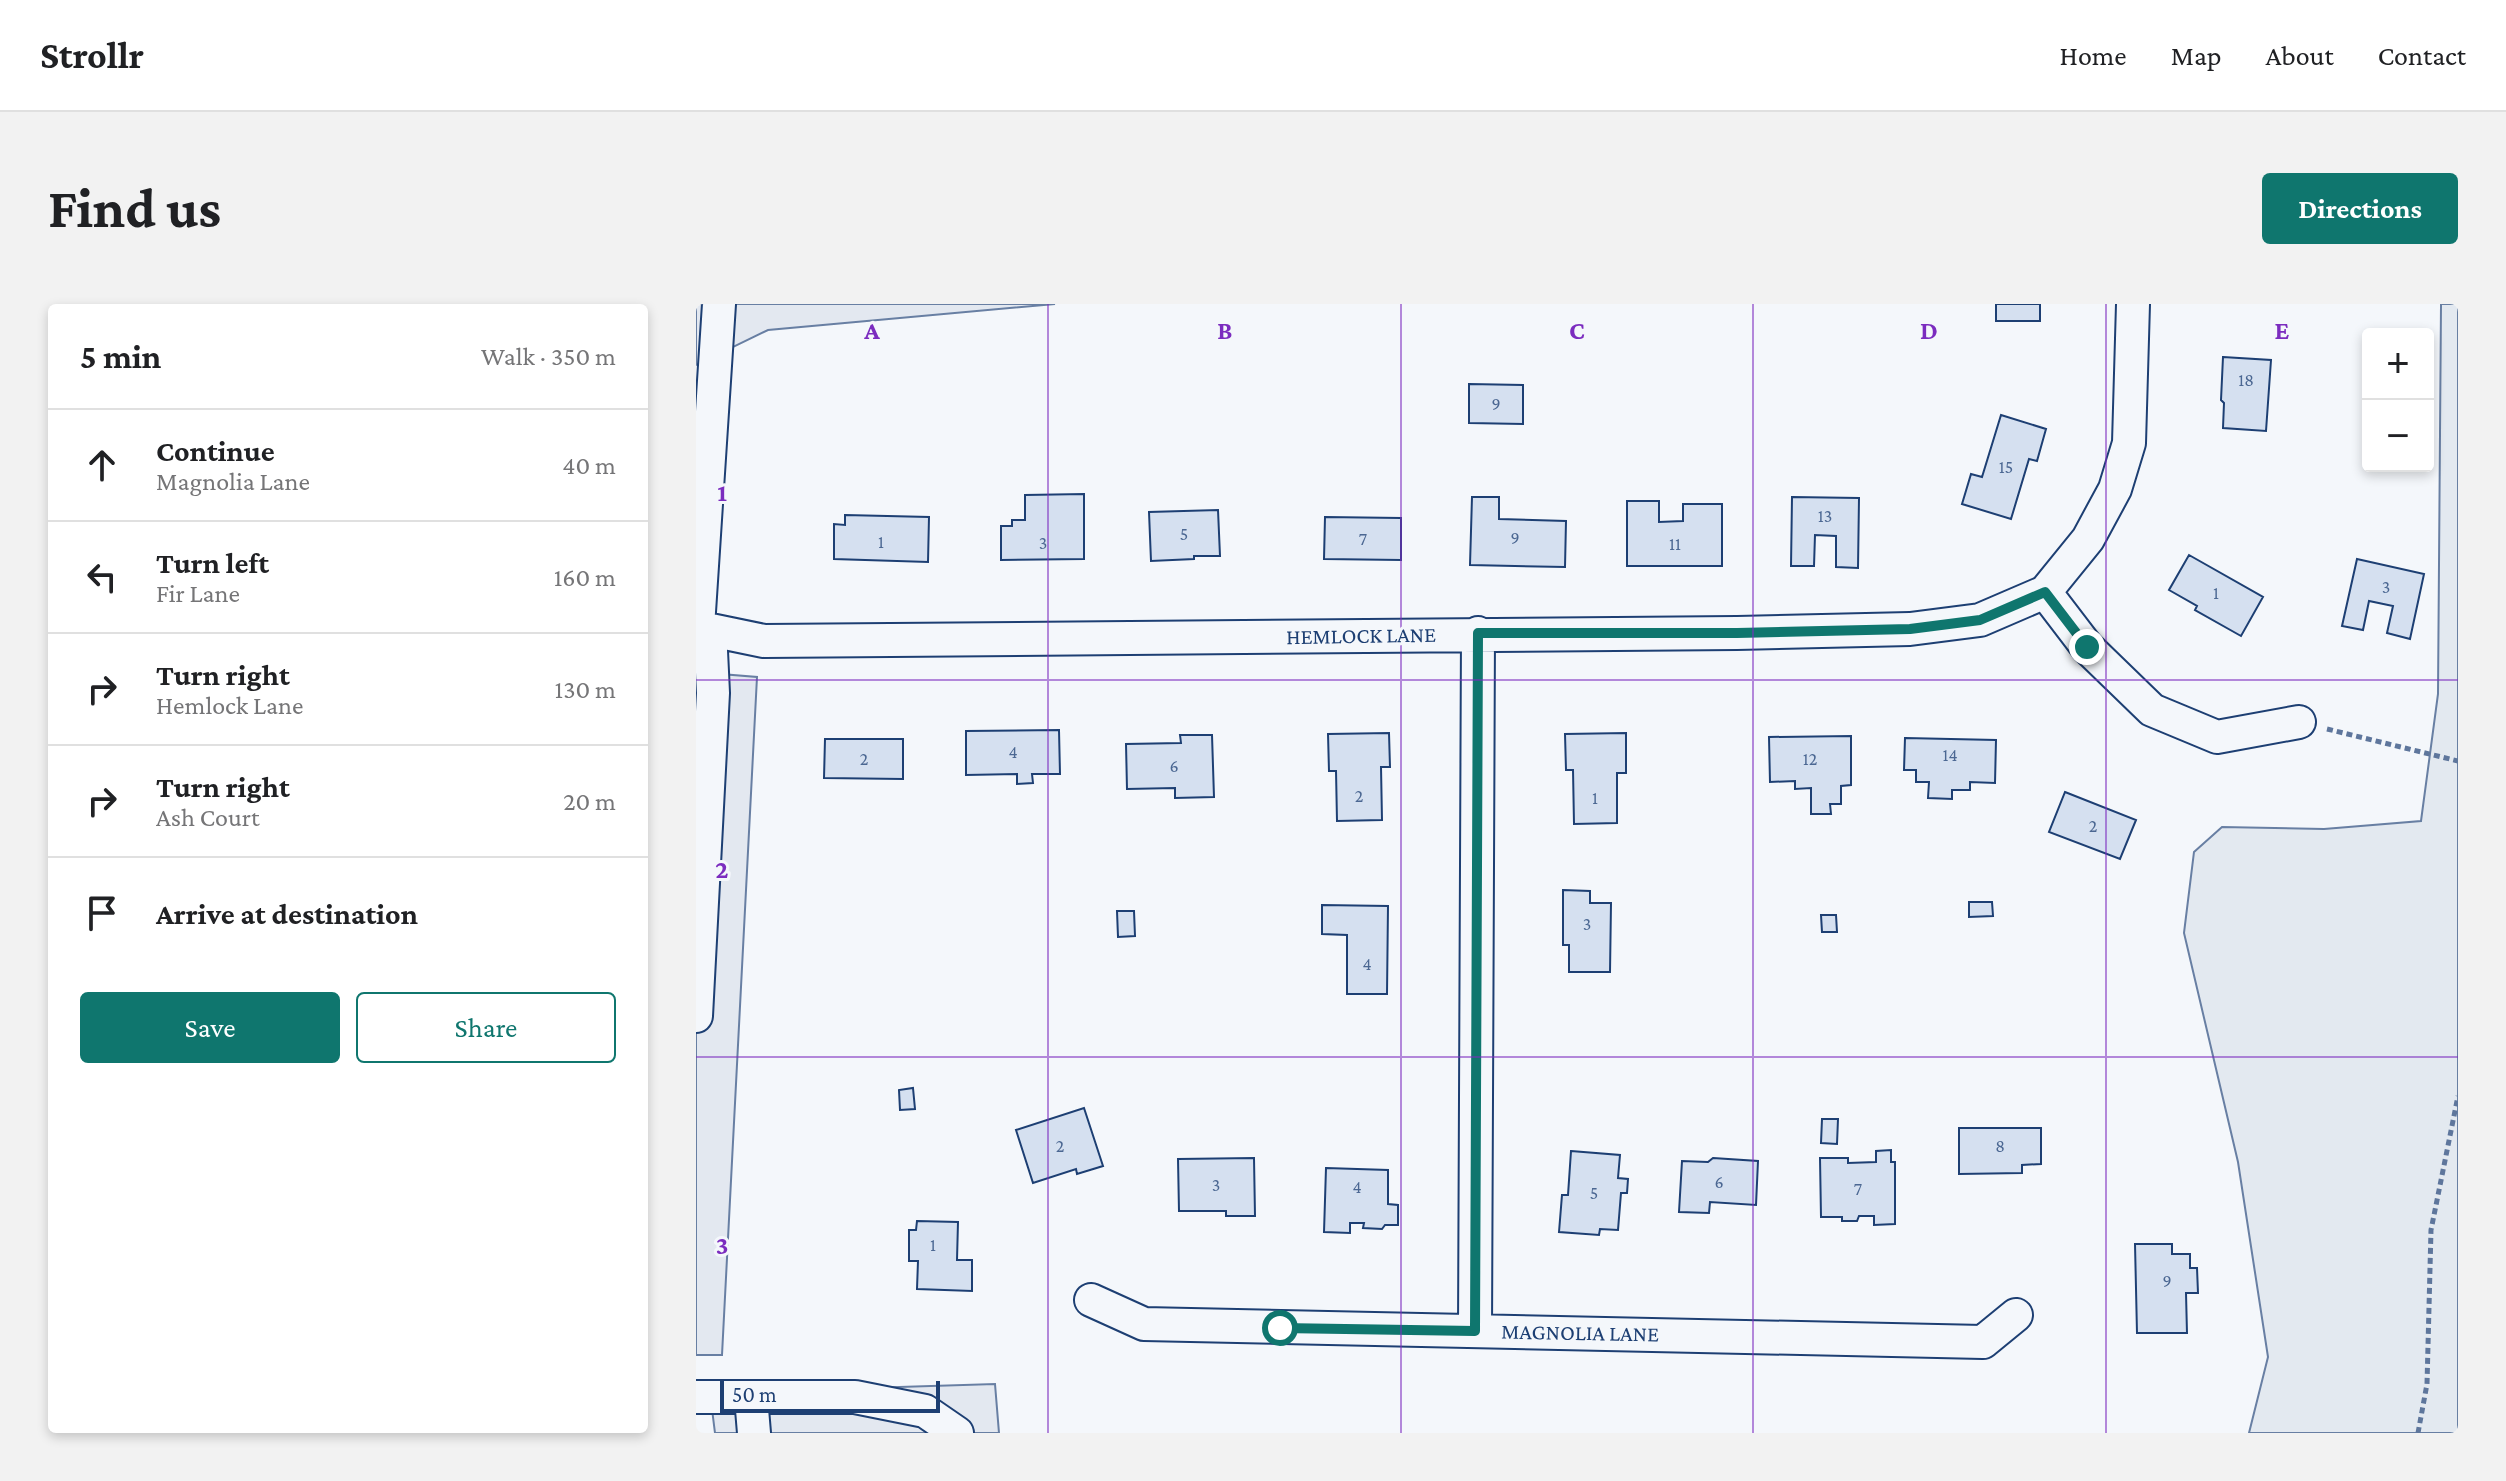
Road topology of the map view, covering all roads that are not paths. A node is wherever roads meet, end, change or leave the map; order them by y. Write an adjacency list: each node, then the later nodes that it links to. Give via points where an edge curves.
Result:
1 (719, 304): 4 (street)
2 (2133, 304): 3 (street, HEMLOCK LANE, via 2129,443 2115,489 2088,539)
3 (2045, 592): 5 (street, HEMLOCK LANE, via 1980,620 1910,629); 6 (street, via 2087,647 2152,710 2217,737)
4 (701, 628): 5 (street, HEMLOCK LANE, via 764,641); 7 (street, via 713,693)
5 (1478, 633): 10 (street)
6 (2299, 722)
7 (696, 1016)
8 (1091, 1300): 10 (street, MAGNOLIA LANE, via 1144,1324)
9 (2016, 1315): 10 (street, MAGNOLIA LANE, via 1983,1342)
10 (1475, 1331)
11 (696, 1397): 12 (street)
12 (751, 1397): 13 (street); 14 (street, via 855,1397 925,1411)
13 (754, 1433)
14 (957, 1433)

